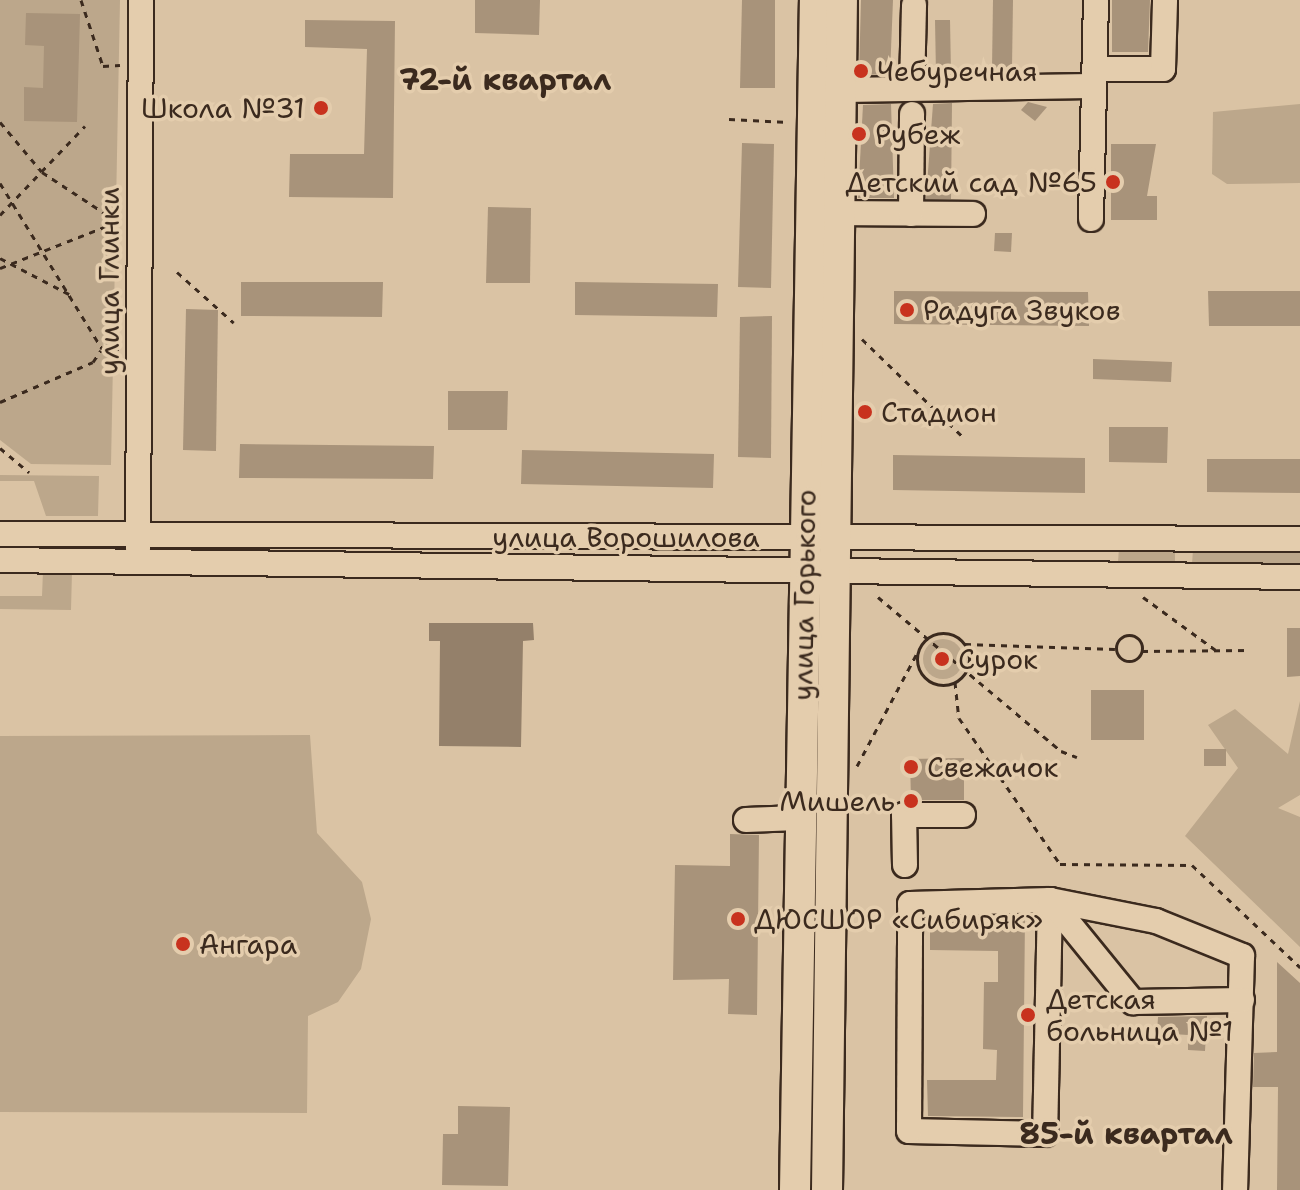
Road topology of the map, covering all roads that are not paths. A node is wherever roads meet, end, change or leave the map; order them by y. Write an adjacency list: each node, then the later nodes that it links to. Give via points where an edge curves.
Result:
1 (141, 0): 16 (street, улица Глинки)
2 (815, 0): 17 (main road, улица Горького)
3 (842, 0): 9 (main road, улица Горького)
4 (1096, 0): 7 (street)
5 (1165, 0): 7 (street, via 1163,69)
6 (914, 5): 8 (street)
7 (1094, 77): 8 (street); 14 (street)
8 (912, 88): 9 (street)
9 (841, 90): 11 (main road, улица Горького)
10 (912, 114): 12 (street)
11 (839, 213): 12 (street); 17 (main road, улица Горького)
12 (911, 214): 13 (street)
13 (973, 214)
14 (1091, 219)
15 (0, 534): 16 (street, улица Ворошилова)
16 (138, 534): 17 (street, улица Ворошилова); 21 (street, улица Глинки)
17 (819, 536): 18 (street, улица Ворошилова); 22 (main road, улица Горького)
18 (1184, 538): 19 (street, улица Ворошилова); 23 (street)
19 (1300, 539)
20 (0, 560): 21 (street, улица Ворошилова)
21 (138, 563): 22 (street, улица Ворошилова)
22 (818, 571): 23 (street, улица Ворошилова); 26 (main road, улица Горького); 32 (main road, улица Горького)
23 (1184, 576): 24 (street, улица Ворошилова)
24 (1300, 577)
25 (963, 815): 28 (street, via 904,805)
26 (798, 818): 27 (street); 31 (main road, улица Горького)
27 (746, 820)
28 (905, 865)
29 (1050, 900): 29 (street, via 910,904 909,1131 1045,1134); 30 (street, via 1133,1002); 30 (street, via 1156,921 1242,956)
30 (1242, 1000): 35 (street)
31 (795, 1094): 32 (main road, via 816,1078); 33 (main road, улица Горького)
32 (827, 1096): 34 (main road, улица Горького)
33 (795, 1190)
34 (827, 1190)
35 (1235, 1190)

